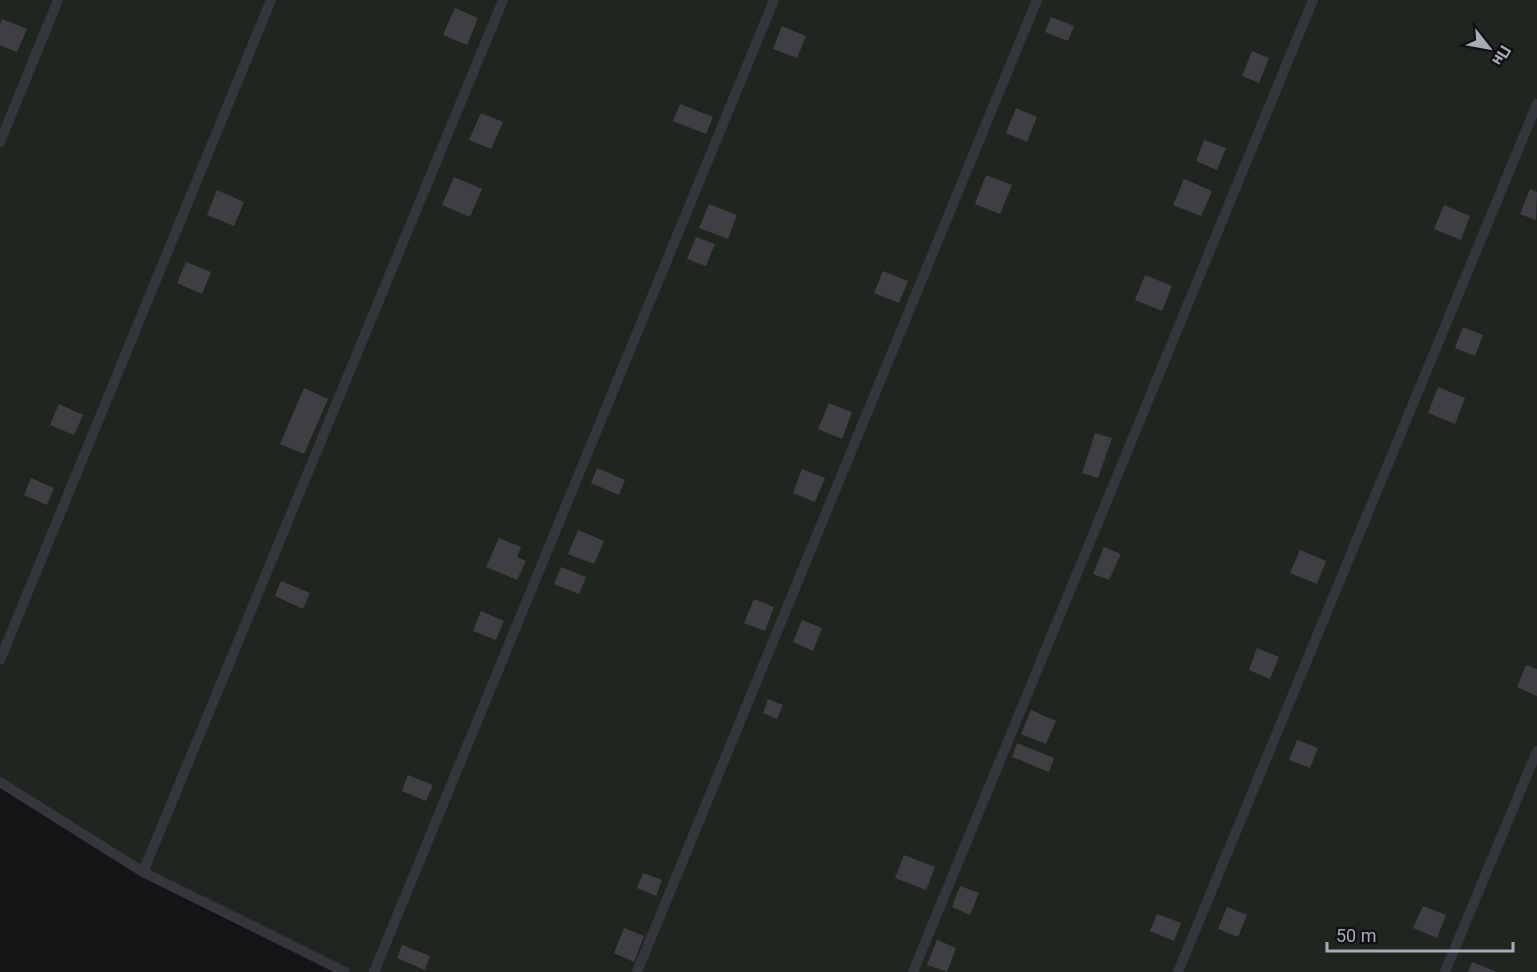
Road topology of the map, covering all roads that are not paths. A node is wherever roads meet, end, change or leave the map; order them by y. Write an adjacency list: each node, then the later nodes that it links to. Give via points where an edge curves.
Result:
1 (58, 0): 8 (lane)
2 (271, 0): 9 (lane)
3 (503, 0): 12 (lane)
4 (774, 0): 14 (lane)
5 (1037, 0): 15 (lane)
6 (1313, 0): 16 (lane)
7 (1537, 104): 17 (lane)
8 (0, 142)
9 (0, 660)
10 (1537, 752): 18 (lane)
11 (0, 782): 12 (lane)
12 (143, 872): 13 (lane)
13 (345, 972)
14 (374, 972)
15 (637, 972)
16 (913, 972)
17 (1178, 972)
18 (1445, 972)

